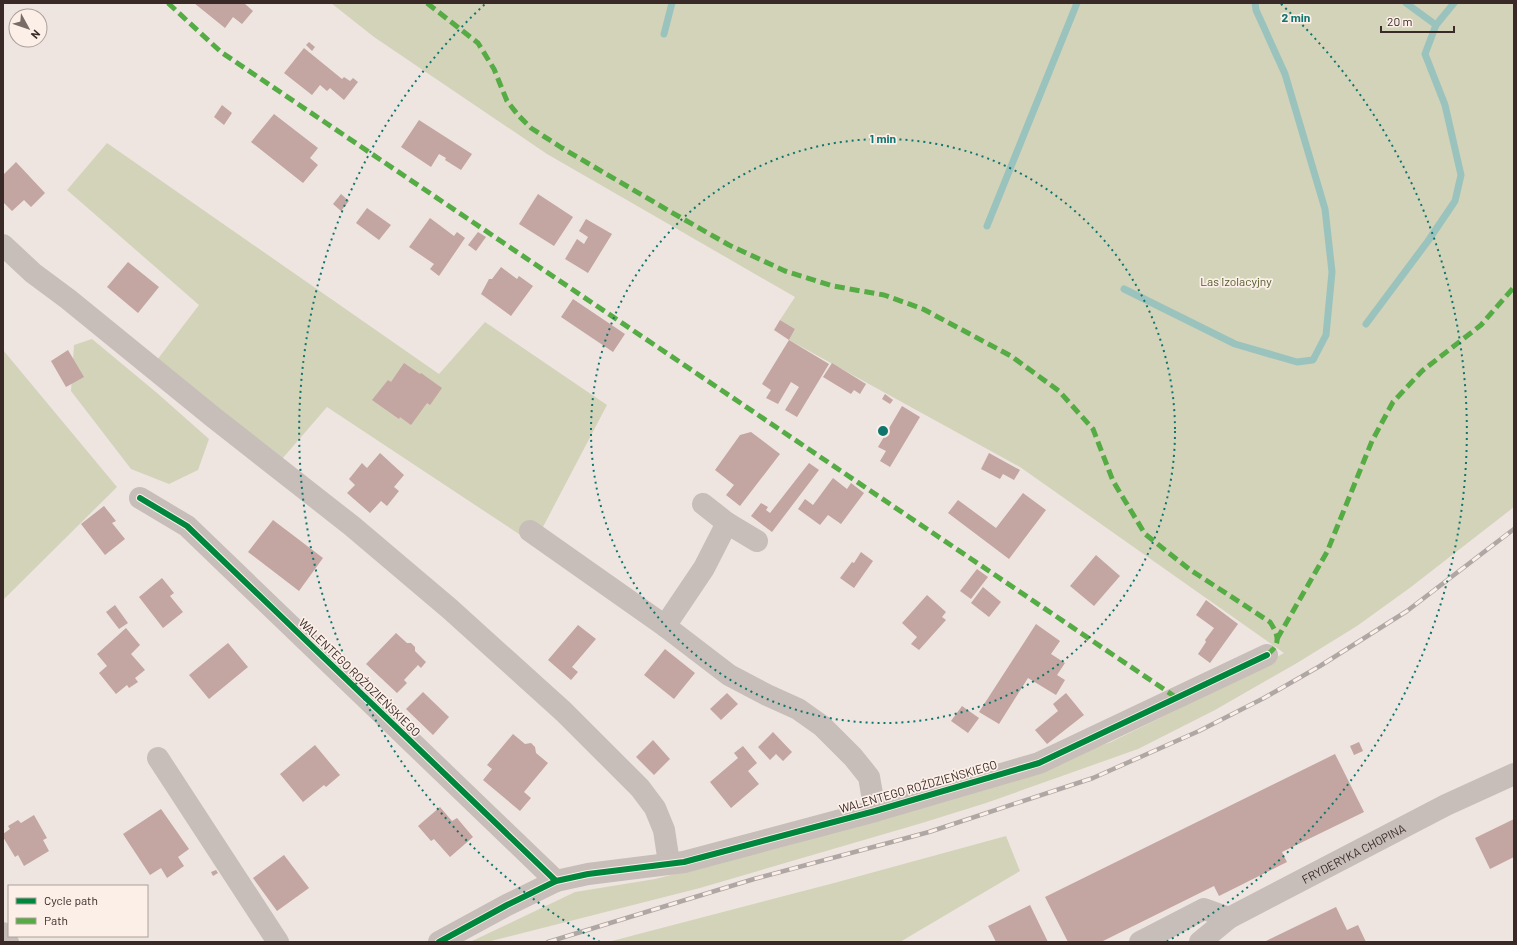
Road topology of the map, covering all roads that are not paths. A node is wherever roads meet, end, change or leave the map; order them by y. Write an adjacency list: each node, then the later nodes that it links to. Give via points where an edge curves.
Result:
1 (3, 245): 12 (street, via 34,273 352,526 450,609 564,712 640,788 655,808 664,830)
2 (140, 498): 13 (street, WALENTEGO ROŹDZIEŃSKIEGO, via 187,526)
3 (703, 504): 4 (street)
4 (727, 523): 6 (street); 7 (street, via 704,568)
5 (530, 531): 7 (street)
6 (757, 541)
7 (665, 626): 11 (street, via 729,675 798,710 822,726 869,777)
8 (1266, 655): 11 (street, WALENTEGO ROŹDZIEŃSKIEGO, via 1038,763)
9 (158, 758): 17 (street)
10 (1514, 774): 14 (street, FRYDERYKA CHOPINA, via 1446,805)
11 (875, 811): 12 (street, WALENTEGO ROŹDZIEŃSKIEGO, via 684,862)
12 (669, 863): 13 (street, WALENTEGO ROŹDZIEŃSKIEGO)
13 (556, 881): 18 (street, WALENTEGO ROŹDZIEŃSKIEGO)
14 (1229, 918): 19 (street, via 1204,909); 20 (street, FRYDERYKA CHOPINA)
15 (3, 933): 16 (street)
16 (8, 942)
17 (278, 942)
18 (439, 942)
19 (1140, 942)
20 (1200, 942)

